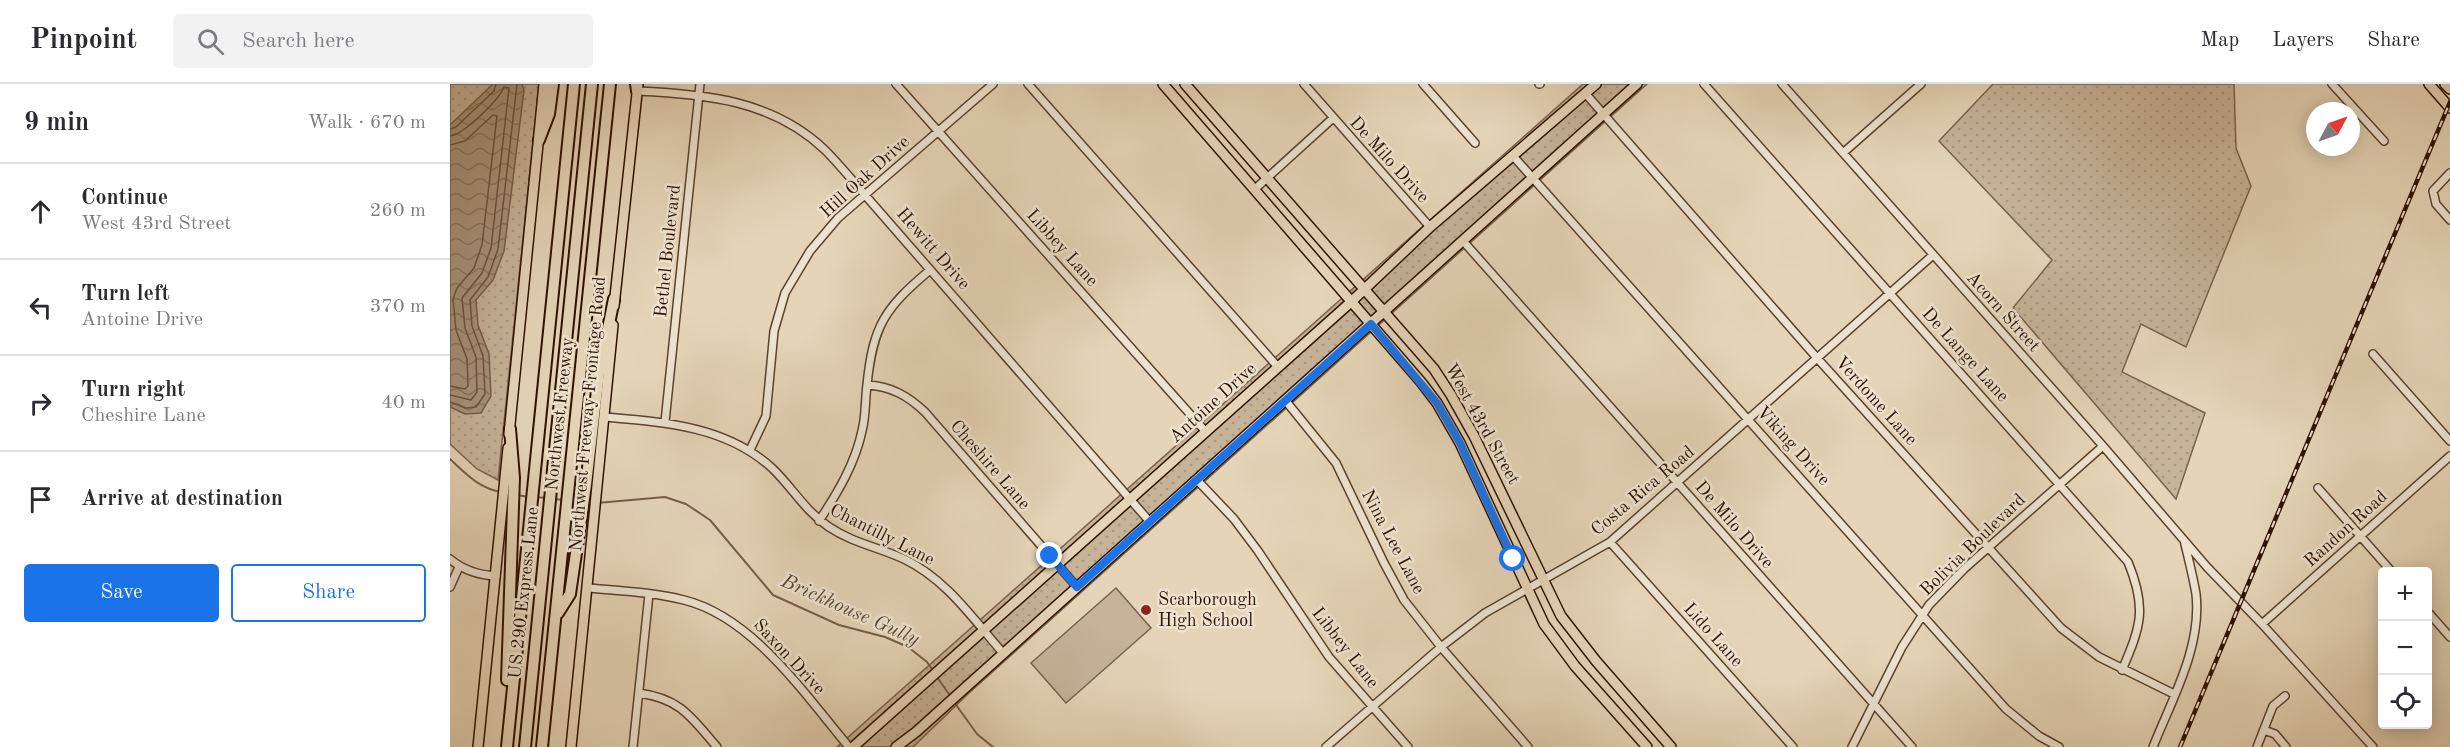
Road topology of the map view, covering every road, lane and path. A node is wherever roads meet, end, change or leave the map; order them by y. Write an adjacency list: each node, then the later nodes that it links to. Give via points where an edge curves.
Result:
1 (544, 84): 31 (main road)
2 (553, 84): 31 (highway, via 549,114)
3 (574, 84): 109 (highway, Northwest Freeway)
4 (592, 84): 110 (highway, US 290 Express Lane)
5 (610, 84): 91 (highway, Northwest Freeway)
6 (700, 84): 26 (street, Bethel Boulevard)
7 (896, 84): 30 (street, Libbey Lane)
8 (993, 84): 30 (street, Hill Oak Drive)
9 (1028, 84): 54 (street)
10 (1163, 84): 24 (main road, West 43rd Street)
11 (1184, 84): 24 (main road); 37 (main road, West 43rd Street)
12 (1304, 84): 29 (street, De Milo Drive)
13 (1423, 84): 33 (street)
14 (1596, 84): 25 (main road, Antoine Drive)
15 (1637, 84): 28 (main road)
16 (1704, 84): 47 (street, De Lange Lane)
17 (1782, 84): 34 (street, Acorn Street)
18 (1921, 84): 34 (street)
19 (2332, 84): 32 (street)
20 (2429, 84): 27 (main road)
21 (2445, 84): 23 (main road)
22 (637, 86): 26 (street, Hewitt Drive, via 654,92); 48 (main road, Northwest Freeway Frontage Road)
23 (2450, 89)
24 (1171, 93): 39 (main road, West 43rd Street)
25 (1585, 93): 28 (street, Verdome Lane); 35 (main road, Antoine Drive)
26 (699, 95): 40 (street, Hewitt Drive, via 735,101 781,118 825,150); 59 (street, Bethel Boulevard)
27 (2450, 108)
28 (1604, 115): 38 (main road); 53 (street, Verdome Lane)
29 (1332, 119): 37 (street); 42 (street, De Milo Drive)
30 (939, 132): 40 (street, Hill Oak Drive); 61 (street, Libbey Lane)
31 (538, 140): 60 (main road)
32 (2384, 141)
33 (1475, 143)
34 (1843, 153): 44 (street, Acorn Street)
35 (1513, 156): 38 (street, Viking Drive); 42 (main road, Antoine Drive)
36 (2450, 173): 41 (street, via 2433,191 2436,204)
37 (1268, 178): 39 (street); 46 (main road, West 43rd Street)
38 (1533, 178): 43 (main road); 58 (street, Viking Drive)
39 (1255, 189): 49 (main road, West 43rd Street)
40 (865, 195): 45 (street, Hewitt Drive); 66 (street, Hill Oak Drive, via 838,218 810,251 785,293 774,331 766,417)
41 (2450, 220)
42 (1430, 228): 46 (main road, Antoine Drive)
43 (1463, 241): 50 (main road); 69 (street, De Milo Drive)
44 (1933, 255): 47 (street, Costa Rica Road); 65 (street, Acorn Street)
45 (930, 270): 55 (street, via 892,305 878,327); 72 (street, Hewitt Drive)
46 (1366, 289): 49 (main road, Antoine Drive); 50 (main road, West 43rd Street)
47 (1891, 294): 53 (street, Costa Rica Road); 70 (street, De Lange Lane)
48 (615, 298): 57 (main road, Northwest Freeway Frontage Road); 91 (highway, via 599,374 570,594)
49 (1351, 302): 51 (main road, West 43rd Street); 54 (main road, Antoine Drive)
50 (1386, 311): 51 (main road); 62 (main road, West 43rd Street, via 1434,369)
51 (1371, 324): 56 (main road); 64 (main road, West 43rd Street, via 1437,403)
52 (2373, 354): 63 (street)
53 (1816, 358): 58 (street, Costa Rica Road); 79 (street, Verdome Lane)
54 (1278, 367): 61 (main road, Antoine Drive)
55 (867, 385): 74 (street, via 857,451 842,487); 81 (street, Cheshire Lane, via 896,391 913,401)
56 (1285, 400): 68 (main road); 97 (street, Nina Lee Lane, via 1336,463 1404,600)
57 (605, 417): 59 (street, Chantilly Lane); 88 (main road, Northwest Freeway Frontage Road)
58 (1749, 419): 69 (street, Costa Rica Road); 92 (street, Viking Drive)
59 (665, 422): 66 (street, Chantilly Lane, via 706,431)
60 (510, 429): 73 (highway)
61 (1206, 432): 72 (main road, Antoine Drive)
62 (1473, 436): 64 (main road); 85 (main road, West 43rd Street)
63 (2450, 441)
64 (1460, 443): 89 (main road, West 43rd Street)
65 (2103, 446): 70 (street, Bolivia Boulevard); 77 (street, Acorn Street)
66 (750, 450): 74 (street, Chantilly Lane, via 773,469)
67 (2450, 456): 76 (street, Randon Road)
68 (1197, 480): 75 (main road); 104 (street, Libbey Lane, via 1234,519 1329,657)
69 (1677, 483): 78 (street, Costa Rica Road); 103 (street, De Milo Drive)
70 (2060, 483): 79 (street, Bolivia Boulevard); 99 (street, De Lange Lane, via 2128,562 2138,585 2141,609 2137,636)
71 (2318, 488): 76 (street)
72 (1130, 499): 75 (street, Hewitt Drive); 81 (main road, Antoine Drive)
73 (507, 512): 84 (main road); 109 (highway)
74 (819, 520): 95 (street, Chantilly Lane, via 860,544 904,559 930,575)
75 (1150, 522): 87 (main road)
76 (2360, 536): 83 (street); 94 (street, Randon Road)
77 (2184, 540): 94 (street, Acorn Street); 101 (street, via 2196,595 2196,622 2191,653)
78 (1610, 542): 85 (street, Costa Rica Road); 122 (street, Lido Lane)
79 (1988, 547): 92 (street, Bolivia Boulevard, via 1945,587); 99 (street, Verdome Lane, via 2061,628)
80 (450, 560): 82 (street)
81 (1057, 565): 87 (street, Cheshire Lane); 95 (main road, Antoine Drive)
82 (459, 567): 84 (street); 86 (street)
83 (2388, 567)
84 (496, 576): 108 (main road)
85 (1543, 581): 89 (street, Costa Rica Road); 105 (main road, West 43rd Street, via 1575,636)
86 (450, 587)
87 (1077, 587): 98 (main road)
88 (588, 588): 90 (street, Saxon Drive); 112 (main road, Northwest Freeway Frontage Road)
89 (1528, 590): 97 (street, Costa Rica Road, via 1485,613); 106 (main road, West 43rd Street, via 1544,624 1575,666)
90 (649, 594): 100 (street); 115 (street, Saxon Drive, via 710,609 740,627)
91 (556, 616): 111 (highway, Northwest Freeway)
92 (1922, 616): 103 (street, Bolivia Boulevard); 125 (street, Viking Drive, via 2006,709 2038,736)
93 (2432, 617): 96 (street)
94 (2262, 624): 129 (street, Acorn Street)
95 (983, 630): 98 (street, Chantilly Lane); 115 (main road, Antoine Drive)
96 (2450, 637)
97 (1441, 647): 104 (street, Costa Rica Road); 119 (street, Nina Lee Lane)
98 (1003, 653): 116 (main road)
99 (2122, 670): 101 (street, Verdome Lane)
100 (639, 693): 113 (street); 114 (street, via 661,696 677,704)
101 (2174, 694): 126 (street)
102 (2285, 696): 107 (street, via 2273,706)
103 (1873, 704): 123 (street, Bolivia Boulevard); 124 (street, De Milo Drive)
104 (1372, 707): 117 (street, Costa Rica Road); 118 (street, Libbey Lane)
105 (1641, 714): 106 (main road); 121 (main road, West 43rd Street)
106 (1628, 725): 120 (main road, West 43rd Street)
107 (2264, 730): 127 (street); 128 (street, via 2276,734)
108 (478, 747)
109 (507, 747)
110 (525, 747)
111 (542, 747)
112 (571, 747)
113 (633, 747)
114 (717, 747)
115 (851, 747)
116 (896, 747)
117 (1326, 747)
118 (1408, 747)
119 (1528, 747)
120 (1647, 747)
121 (1671, 747)
122 (1793, 747)
123 (1852, 747)
124 (1912, 747)
125 (2059, 747)
126 (2153, 747)
127 (2257, 747)
128 (2286, 747)
129 (2373, 747)

